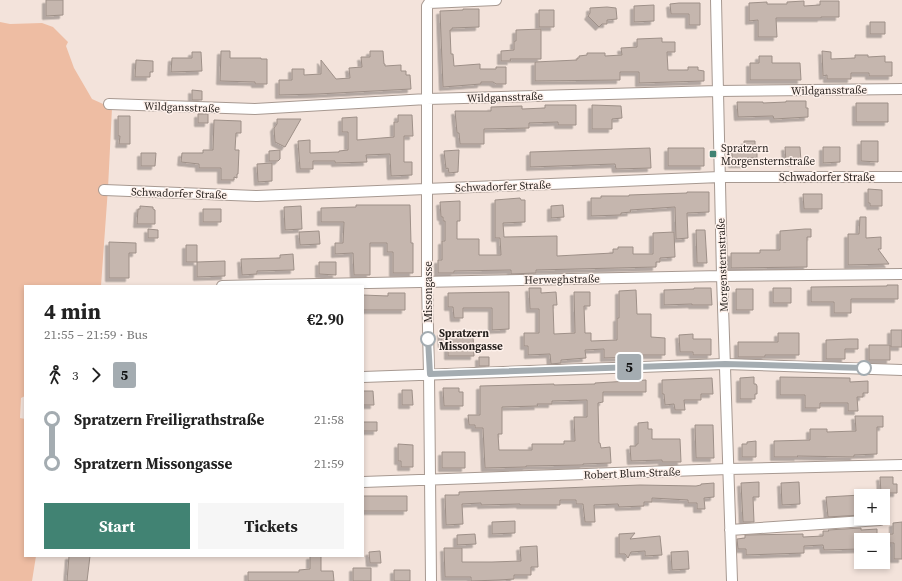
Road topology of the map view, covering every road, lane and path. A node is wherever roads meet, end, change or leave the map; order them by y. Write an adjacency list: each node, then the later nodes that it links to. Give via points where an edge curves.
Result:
1 (496, 0): 5 (street, Missongasse, via 428,4)
2 (716, 0): 4 (street, Morgensternstraße)
3 (902, 89): 4 (street, Wildgansstraße)
4 (718, 91): 5 (street, Wildgansstraße); 8 (street, Morgensternstraße)
5 (426, 99): 6 (street, Wildgansstraße, via 255,109); 9 (street, Missongasse)
6 (109, 104)
7 (902, 176): 8 (street, Schwadorfer Straße)
8 (720, 177): 9 (street, Schwadorfer Straße); 12 (street, Morgensternstraße)
9 (428, 189): 10 (street, Schwadorfer Straße, via 257,196); 13 (street, Missongasse)
10 (104, 190)
11 (902, 274): 12 (street, Herweghstraße)
12 (722, 276): 13 (street, Herweghstraße); 15 (street, Morgensternstraße)
13 (427, 283): 14 (street, Herweghstraße); 17 (street, Missongasse)
14 (290, 285)
15 (725, 364): 16 (street); 17 (street); 20 (street, Morgensternstraße)
16 (902, 370)
17 (430, 374): 18 (street); 21 (street, Missongasse)
18 (364, 377)
19 (902, 465): 20 (street, Robert Blum-Straße)
20 (728, 469): 21 (street, Robert Blum-Straße); 24 (street, Morgensternstraße)
21 (431, 480): 22 (street, Robert Blum-Straße); 25 (street, Missongasse)
22 (364, 482)
23 (854, 522): 24 (street)
24 (730, 530): 26 (street, Morgensternstraße)
25 (431, 581)
26 (732, 581)

